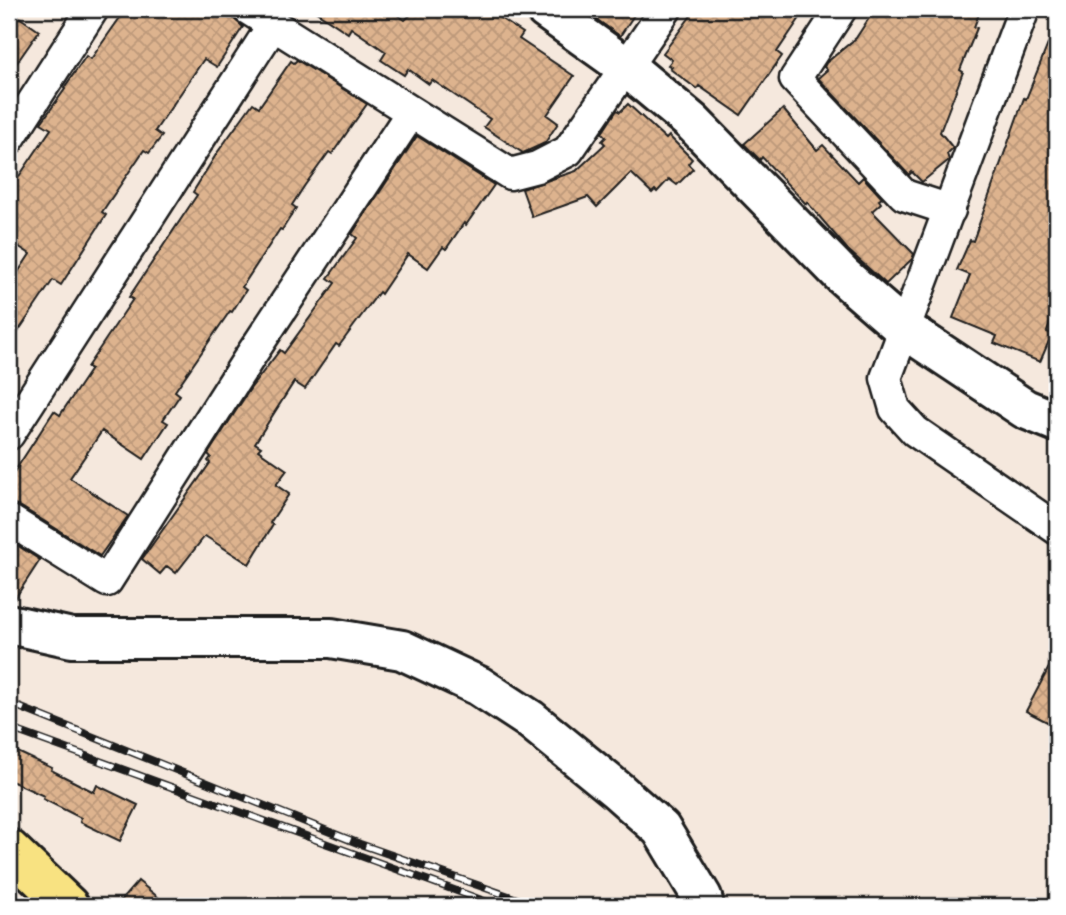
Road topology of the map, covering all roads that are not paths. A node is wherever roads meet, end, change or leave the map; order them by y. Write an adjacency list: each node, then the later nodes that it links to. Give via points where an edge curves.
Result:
1 (93, 9): 10 (street)
2 (248, 9): 7 (street)
3 (545, 9): 8 (street)
4 (666, 9): 8 (street)
5 (842, 9): 11 (street, via 795,79 904,195)
6 (1024, 9): 11 (street)
7 (273, 25): 9 (street); 14 (street)
8 (626, 67): 9 (street, via 568,151 510,174); 12 (street, via 692,121 843,276)
9 (411, 113): 15 (street, via 107,582)
10 (9, 139)
11 (950, 210): 12 (street)
12 (904, 327): 13 (street, via 1025,409); 16 (street, via 886,377 895,410 915,430)
13 (1057, 422)
14 (9, 434)
15 (9, 520)
16 (1057, 529)
17 (9, 624): 20 (street, via 72,638 331,638 402,650 479,687 531,720 617,790 661,829)
18 (9, 849): 19 (highway)
19 (69, 906)
20 (704, 906)

